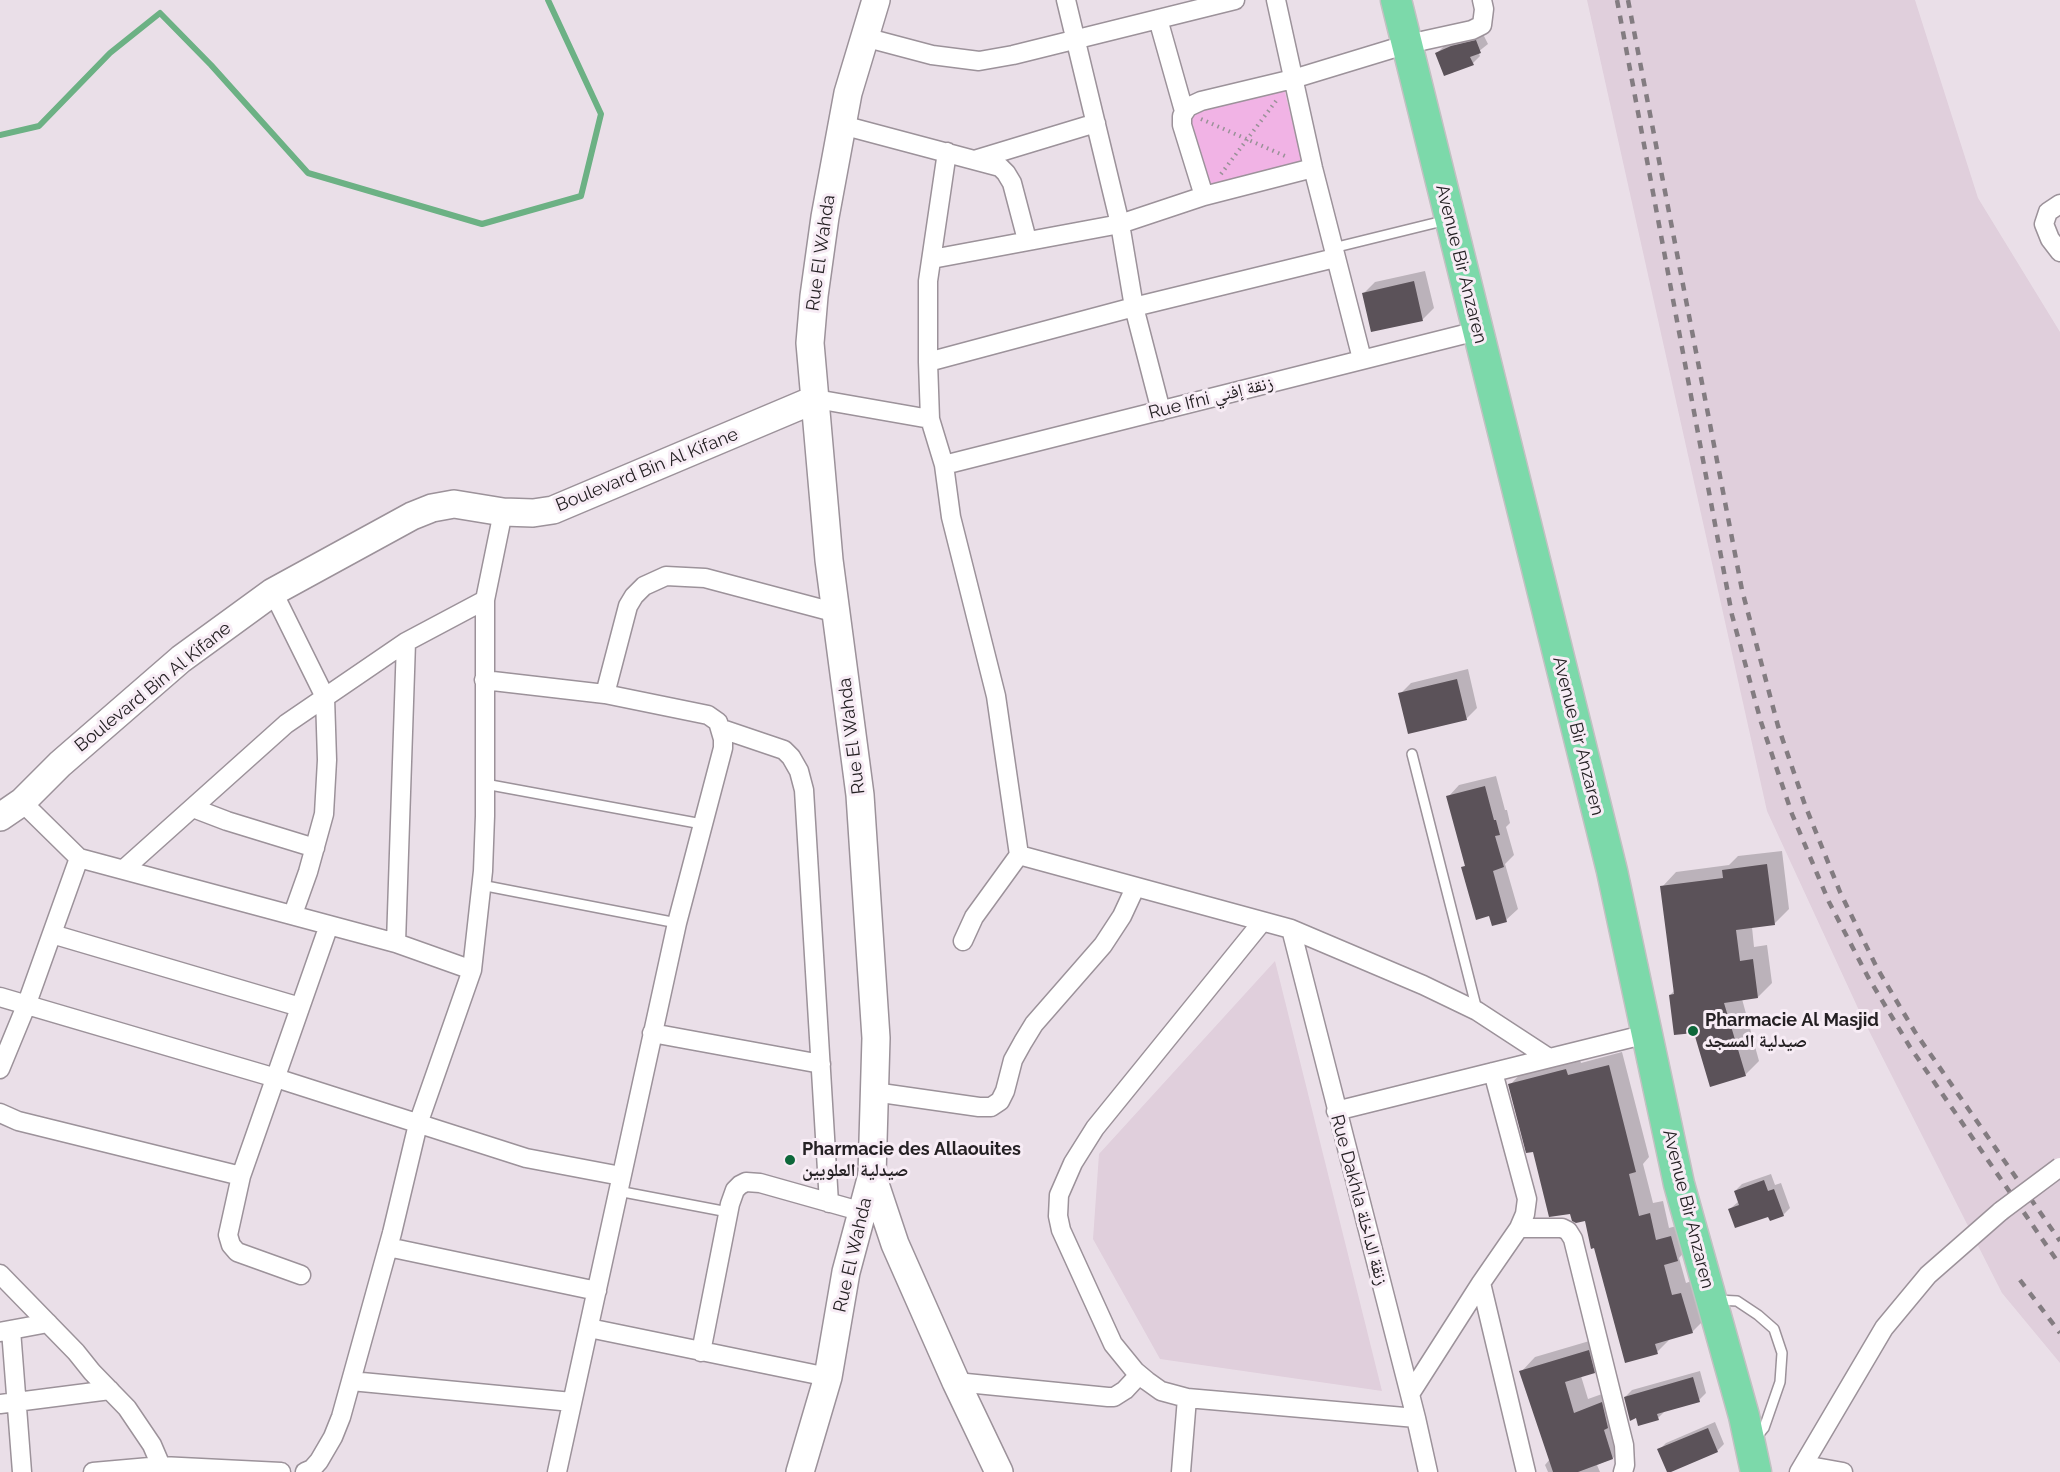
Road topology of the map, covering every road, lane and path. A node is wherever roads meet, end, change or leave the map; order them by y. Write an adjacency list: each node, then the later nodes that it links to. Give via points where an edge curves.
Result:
1 (876, 0): 8 (street, Rue El Wahda)
2 (1066, 0): 9 (street)
3 (1276, 0): 11 (street)
4 (1396, 0): 10 (main road, Avenue Bir Anzaren)
5 (1482, 0): 10 (street, via 1482,25)
6 (1228, 1): 7 (street)
7 (1158, 19): 9 (street); 12 (street)
8 (864, 37): 9 (street, via 932,55 979,61); 14 (street, Rue El Wahda)
9 (1076, 38): 13 (street)
10 (1408, 45): 11 (street); 21 (main road, Avenue Bir Anzaren)
11 (1293, 79): 12 (street, via 1201,102); 15 (path); 18 (street)
12 (1184, 111): 15 (path); 19 (street, via 1182,125)
13 (1096, 123): 17 (street); 22 (street)
14 (842, 125): 16 (street); 31 (street, Rue El Wahda, via 814,296 810,343)
15 (1247, 139): 18 (path); 19 (path)
16 (947, 152): 17 (street); 26 (street)
17 (974, 160): 23 (street, via 1000,167 1006,173)
18 (1313, 168): 19 (street); 25 (street)
19 (1204, 196): 22 (street)
20 (2060, 204): 24 (street, via 2048,212 2044,224)
21 (1450, 219): 25 (lane); 28 (main road, Avenue Bir Anzaren)
22 (1120, 224): 23 (street); 27 (street)
23 (1027, 240): 26 (street)
24 (2060, 252)
25 (1334, 253): 27 (street); 29 (street)
26 (932, 260): 30 (street, via 928,281)
27 (1134, 307): 30 (street); 32 (street)
28 (1477, 332): 29 (street, Rue Ifni زنقة إفني); 69 (main road, Avenue Bir Anzaren, via 1612,871)
29 (1362, 359): 32 (street, Rue Ifni زنقة إفني)
30 (928, 362): 33 (street)
31 (816, 399): 33 (street); 35 (street, Boulevard Bin Al Kifane, via 553,510); 38 (street, Rue El Wahda)
32 (1161, 411): 34 (street, Rue Ifni زنقة إفني)
33 (930, 419): 34 (street)
34 (944, 465): 50 (street, via 951,517 996,696)
35 (502, 512): 36 (street, Boulevard Bin Al Kifane, via 454,504 432,508); 37 (street)
36 (273, 592): 42 (street); 47 (street, Boulevard Bin Al Kifane, via 181,659)
37 (485, 600): 39 (street); 40 (street)
38 (837, 613): 41 (street, via 726,583 666,576 644,586 628,606); 75 (street, Rue El Wahda, via 860,795 876,1038)
39 (406, 642): 42 (street); 62 (street)
40 (484, 680): 41 (street); 45 (street)
41 (605, 694): 43 (street, via 708,715)
42 (325, 697): 46 (street, via 286,724); 49 (street, via 324,814)
43 (722, 729): 48 (street, via 723,748); 71 (street, via 784,750 799,771 804,790)
44 (1412, 754): 67 (lane)
45 (485, 784): 48 (lane); 53 (street)
46 (193, 808): 49 (street); 52 (street)
47 (11, 809): 51 (street)
48 (702, 824): 57 (street)
49 (315, 848): 55 (street)
50 (1018, 855): 54 (street); 61 (street, via 974,917)
51 (79, 858): 52 (street); 60 (street)
52 (124, 869): 55 (street)
53 (481, 885): 57 (lane); 63 (street)
54 (1135, 888): 56 (street); 75 (street, via 1103,945 1034,1024 1012,1060 1000,1101 991,1107 979,1107)
55 (293, 914): 58 (street)
56 (1262, 922): 59 (street); 97 (street, via 1095,1128 1059,1195 1061,1230 1110,1337)
57 (677, 923): 68 (street)
58 (329, 925): 62 (street); 66 (street)
59 (1291, 929): 67 (street); 76 (street, Rue Dakhla زنقة الداخلة)
60 (52, 934): 65 (street); 66 (street)
61 (963, 941)
62 (396, 943): 63 (street)
63 (472, 970): 78 (street)
64 (0, 998): 65 (street)
65 (26, 1006): 72 (street); 74 (street)
66 (300, 1007): 74 (street)
67 (1477, 1011): 70 (street)
68 (652, 1033): 71 (street); 82 (street)
69 (1647, 1034): 70 (street); 92 (main road, Avenue Bir Anzaren, via 1679,1184)
70 (1549, 1058): 73 (street)
71 (821, 1064): 83 (street)
72 (0, 1069)
73 (1493, 1072): 76 (street); 86 (street, via 1527,1199)
74 (276, 1078): 78 (street); 81 (street)
75 (874, 1092): 80 (street, Rue El Wahda)
76 (1336, 1111): 102 (street, Rue Dakhla زنقة الداخلة)
77 (0, 1113): 81 (street, via 18,1121)
78 (418, 1124): 82 (street); 87 (street)
79 (2060, 1167): 109 (street, bridge, via 2001,1211 1928,1275 1884,1328)
80 (872, 1175): 85 (street, Rue El Wahda); 100 (street, via 895,1244)
81 (241, 1176): 89 (street, via 228,1235 231,1245 237,1252)
82 (620, 1184): 84 (lane); 91 (street)
83 (829, 1203): 84 (street, via 746,1182 735,1190); 85 (street)
84 (728, 1212): 96 (street)
85 (863, 1212): 98 (street, Rue El Wahda, via 846,1272)
86 (1519, 1228): 90 (street); 120 (street, via 1562,1228 1573,1239 1623,1445)
87 (388, 1247): 91 (street); 99 (street)
88 (0, 1274): 93 (street)
89 (301, 1275)
90 (1481, 1283): 102 (street); 119 (street)
91 (597, 1291): 94 (street)
92 (1712, 1300): 107 (main road, Avenue Bir Anzaren); 107 (lane, via 1737,1301 1758,1315 1774,1329 1782,1353 1780,1382 1764,1428)
93 (48, 1323): 95 (street); 101 (street)
94 (589, 1328): 96 (street); 104 (street)
95 (6, 1331): 105 (street)
96 (701, 1352): 98 (street)
97 (1139, 1375): 100 (street, via 1114,1397); 103 (street, via 1161,1391)
98 (828, 1377): 115 (street, Rue El Wahda)
99 (351, 1382): 104 (street); 113 (street, via 333,1437 319,1461)
100 (956, 1382): 116 (street)
101 (110, 1390): 105 (street); 108 (street, via 143,1430)
102 (1410, 1394): 106 (street, Rue Dakhla زنقة الداخلة)
103 (1187, 1398): 106 (street); 117 (street)
104 (572, 1402): 114 (street)
105 (8, 1403): 110 (street)
106 (1416, 1418): 118 (street, Rue Dakhla زنقة الداخلة)
107 (1750, 1443): 121 (main road, Avenue Bir Anzaren)
108 (161, 1466): 111 (street); 112 (street)
109 (1802, 1468): 122 (street)
110 (22, 1472)
111 (93, 1472)
112 (281, 1472)
113 (304, 1472)
114 (557, 1472)
115 (800, 1472)
116 (999, 1472)
117 (1181, 1472)
118 (1428, 1472)
119 (1526, 1472)
120 (1623, 1472)
121 (1756, 1472)
122 (1843, 1472)

